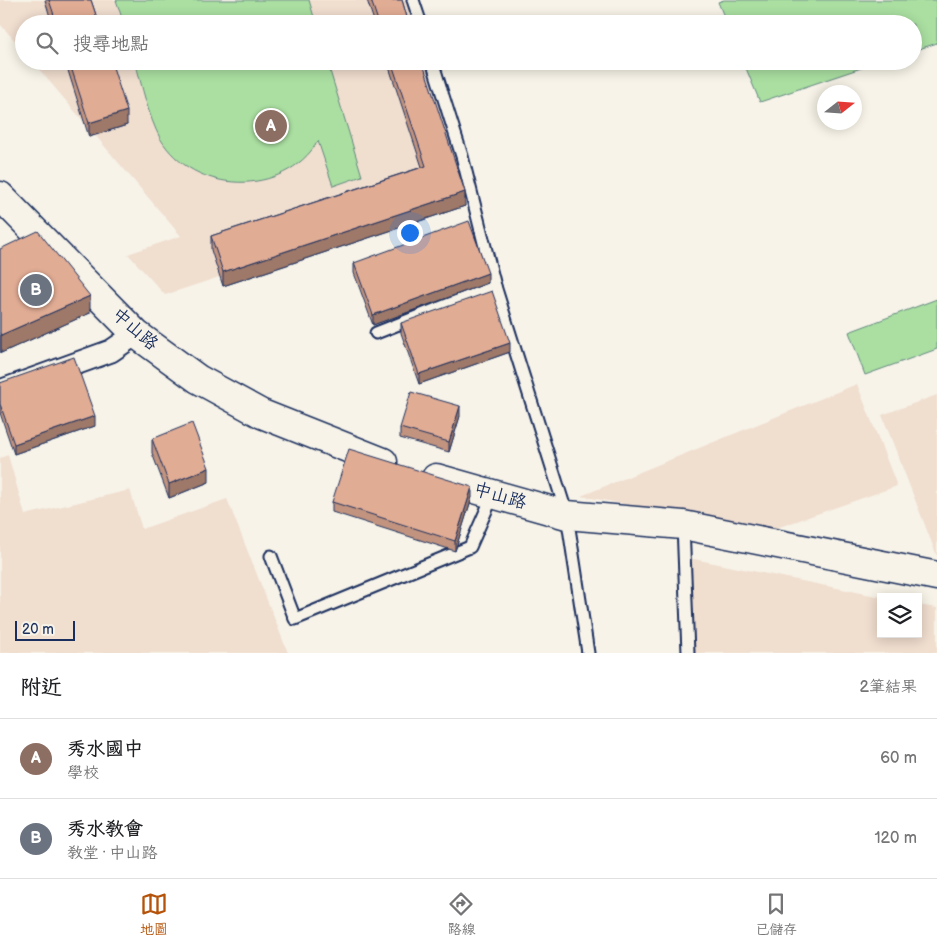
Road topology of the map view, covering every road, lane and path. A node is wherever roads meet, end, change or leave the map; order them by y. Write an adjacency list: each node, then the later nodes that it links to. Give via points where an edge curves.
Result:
1 (413, 0): 2 (lane)
2 (418, 15)
3 (435, 70): 5 (lane, via 462,156)
4 (0, 196): 7 (street, 中山路)
5 (495, 286): 6 (lane); 10 (lane)
6 (376, 333)
7 (136, 334): 8 (street, via 111,351); 9 (street, 中山路, via 198,379 262,414 389,464)
8 (0, 391)
9 (493, 495): 10 (street, 中山路); 12 (lane, via 470,546 295,620)
10 (567, 515): 11 (street, 中山路); 14 (lane)
11 (683, 525): 13 (street, 中山路); 15 (lane)
12 (271, 556)
13 (937, 576)
14 (588, 653)
15 (688, 653)

